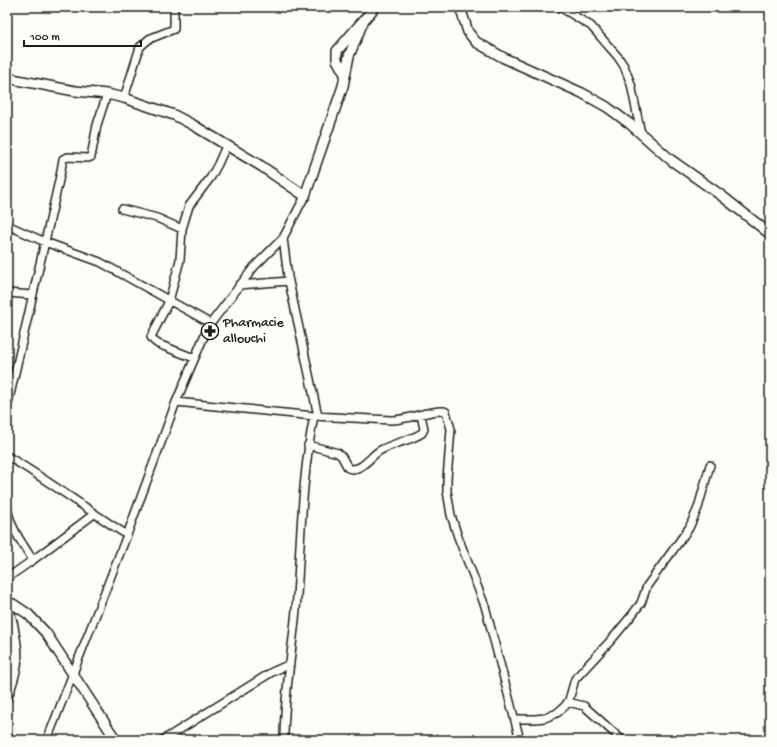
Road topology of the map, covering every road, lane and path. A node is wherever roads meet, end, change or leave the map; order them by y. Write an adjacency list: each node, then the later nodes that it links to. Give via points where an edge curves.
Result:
1 (174, 7): 7 (street, via 174,29 149,39 140,47)
2 (374, 7): 10 (street, via 349,35 336,55 345,74 343,86)
3 (460, 7): 8 (street, via 468,32 474,40 504,58 607,107)
4 (560, 7): 8 (street, via 591,26 624,66 631,84)
5 (7, 78): 6 (street, via 75,91)
6 (107, 94): 7 (street); 16 (street, via 97,125 91,157 68,156 63,159)
7 (124, 98): 9 (street, via 174,115)
8 (641, 134): 14 (street, via 671,160)
9 (226, 146): 10 (street); 13 (street, via 211,177 189,206)
10 (306, 196): 15 (street)
11 (122, 209): 13 (street)
12 (7, 225): 16 (street)
13 (182, 228): 21 (street, via 180,260)
14 (770, 234)
15 (283, 238): 17 (street); 18 (street)
16 (45, 242): 20 (street); 21 (street, via 100,262)
17 (289, 281): 18 (street); 27 (street)
18 (239, 286): 22 (street)
19 (7, 294): 20 (street)
20 (32, 295): 25 (street)
21 (169, 301): 22 (street); 23 (street, via 151,336 158,344)
22 (210, 323): 23 (street)
23 (194, 358): 24 (street)
24 (176, 402): 27 (street); 33 (street)
25 (7, 408)
26 (421, 415): 27 (street, via 398,420); 28 (street, via 424,429 422,433 388,446 354,469 348,468 338,453); 45 (street, via 444,411 449,419 451,429 447,491 451,515 485,606)
27 (316, 416): 28 (street)
28 (308, 445): 41 (street)
29 (7, 456): 32 (street)
30 (710, 465): 44 (street, via 698,508 689,528 647,586 641,603 632,615 575,679)
31 (7, 501): 34 (street, via 7,512)
32 (94, 514): 33 (street); 34 (street)
33 (127, 535): 42 (street)
34 (33, 560): 35 (street)
35 (7, 578)
36 (7, 603): 42 (street, via 21,608 33,618)
37 (7, 608): 39 (street)
38 (7, 648): 39 (street); 40 (street)
39 (18, 650): 43 (street, via 15,675)
40 (7, 659)
41 (290, 664): 48 (street, via 272,672); 49 (street)
42 (73, 673): 46 (street); 47 (street)
43 (7, 697)
44 (568, 702): 45 (street, via 561,710 545,718); 51 (street, via 584,706)
45 (515, 719): 50 (street)
46 (47, 740)
47 (116, 740)
48 (163, 740)
49 (284, 740)
50 (520, 740)
51 (622, 740)

